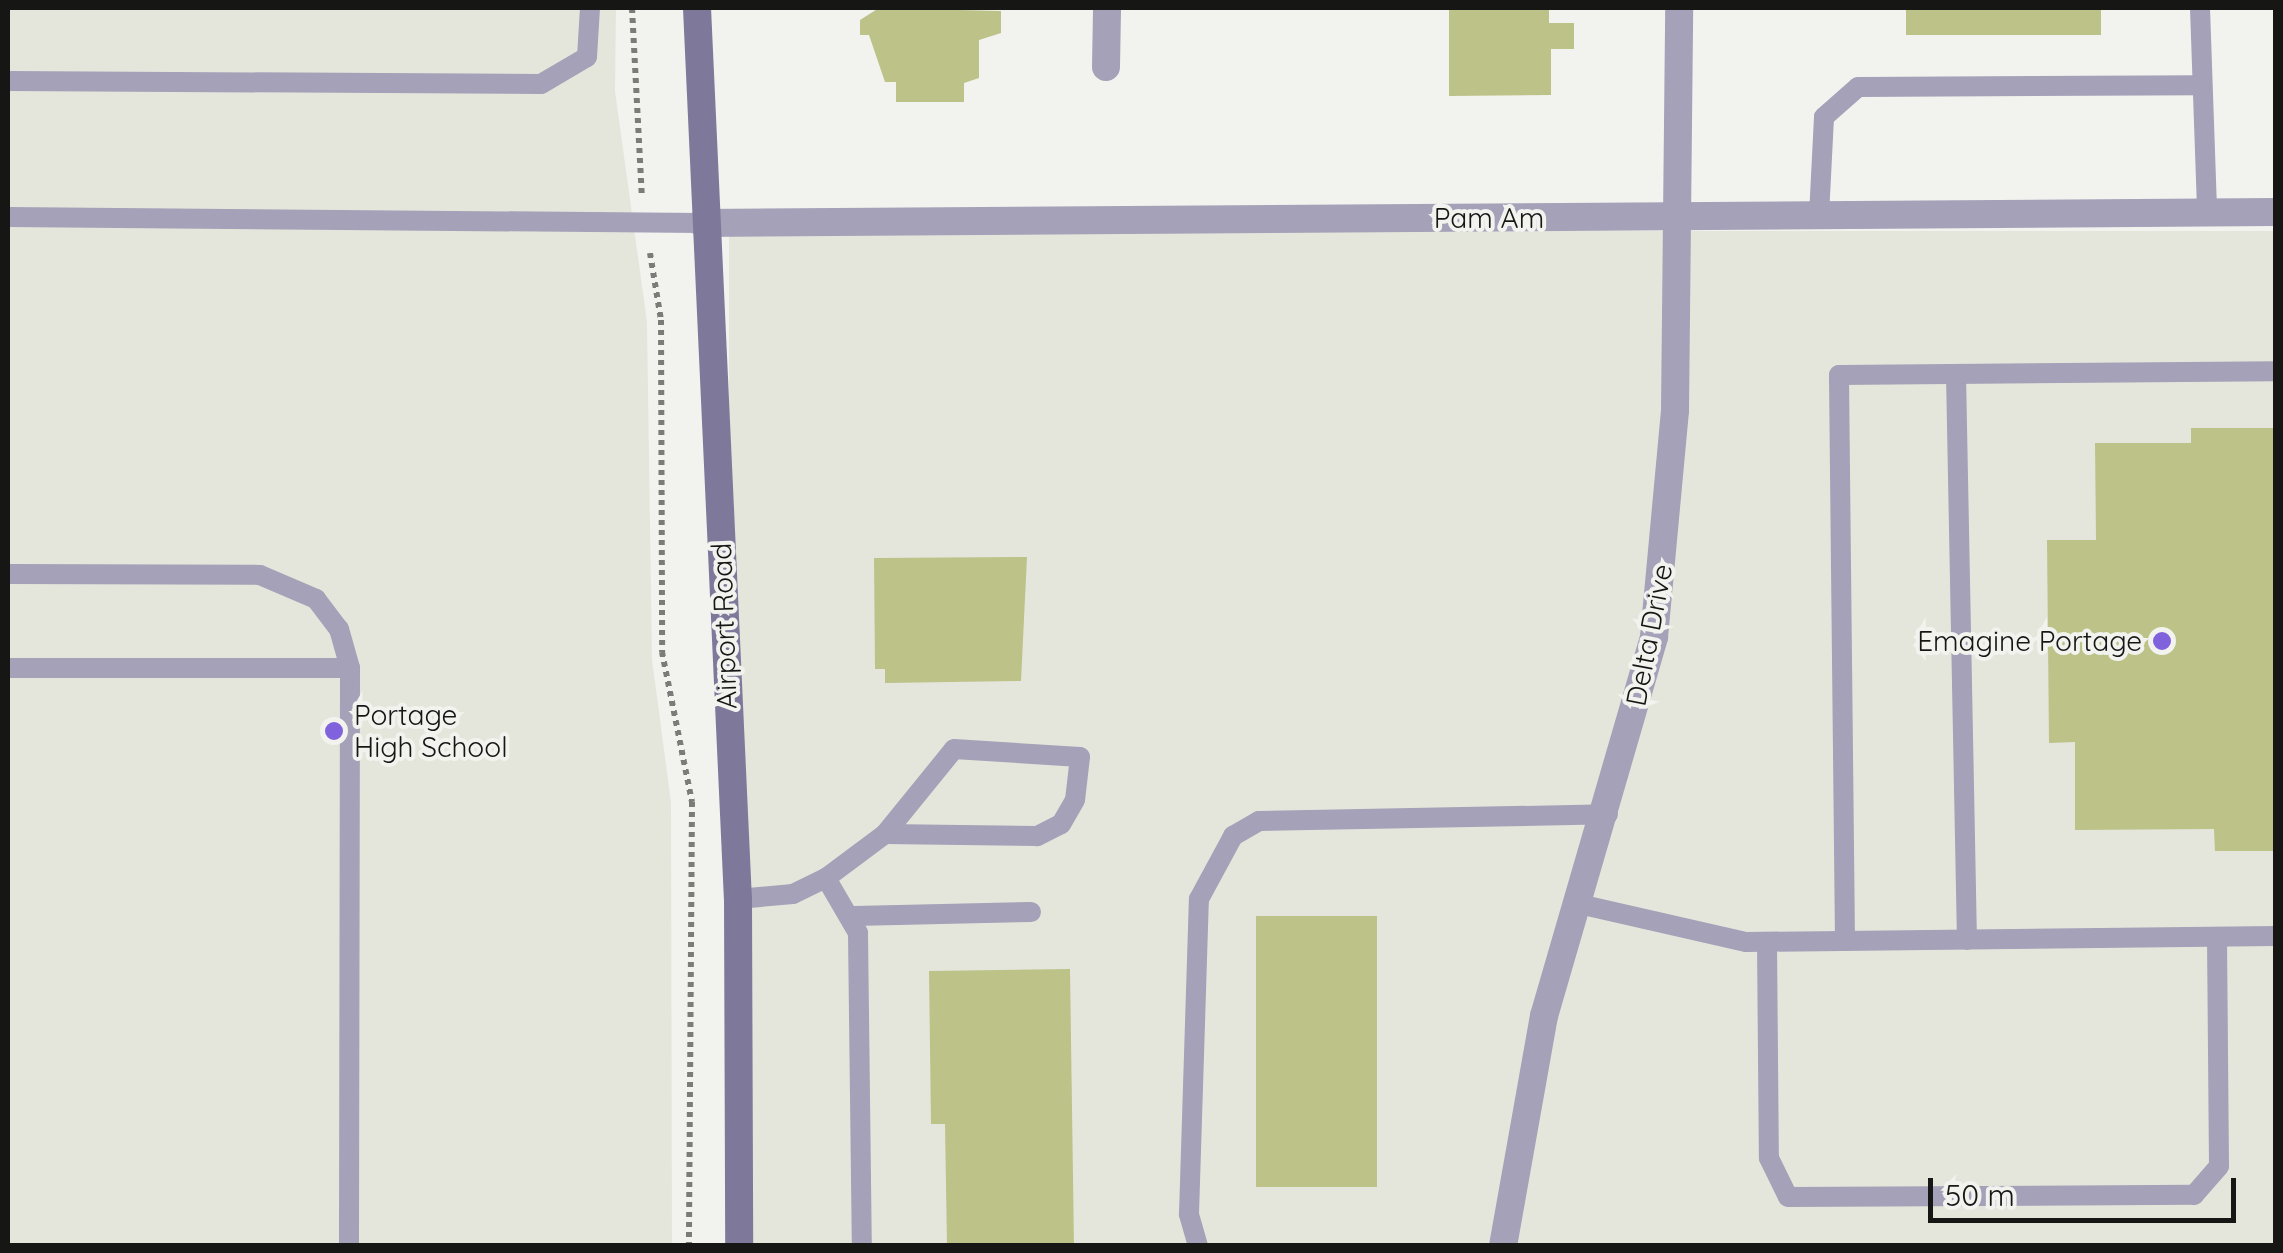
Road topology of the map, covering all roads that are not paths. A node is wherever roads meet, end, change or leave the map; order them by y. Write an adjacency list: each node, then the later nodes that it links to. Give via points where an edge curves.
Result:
1 (590, 8): 7 (lane, via 587,56 541,84)
2 (698, 8): 14 (main road, Airport Road)
3 (1107, 8): 6 (street)
4 (1679, 8): 11 (street, Delta Drive)
5 (2200, 8): 8 (lane)
6 (1106, 68)
7 (8, 80)
8 (2200, 84): 9 (lane); 12 (lane, via 1858,86 1824,117)
9 (2207, 212): 10 (street, Pam Am); 12 (street, Pam Am)
10 (2276, 212)
11 (1677, 216): 12 (street, Pam Am); 14 (street, Pam Am); 20 (street, Delta Drive, via 1671,514 1654,637)
12 (1818, 216)
13 (8, 217): 14 (lane)
14 (702, 223): 23 (main road, Airport Road)
15 (2276, 370): 16 (lane)
16 (1956, 374): 29 (lane); 30 (lane, via 1838,375)
17 (8, 574): 19 (lane, via 282,580 328,612)
18 (8, 668): 19 (lane)
19 (350, 668): 32 (lane)
20 (1608, 814): 24 (street, Delta Drive); 35 (lane, via 1260,822 1233,836 1199,899 1189,1214)
21 (884, 834): 21 (lane, via 954,749 1080,757 1068,812 1037,836); 22 (lane)
22 (826, 878): 23 (lane, via 793,894); 26 (lane)
23 (738, 899): 33 (main road, Airport Road)
24 (1579, 904): 31 (lane, via 1668,931); 36 (street, Delta Drive, via 1544,1016)
25 (1031, 912): 26 (lane)
26 (854, 916): 34 (lane)
27 (2276, 936): 28 (lane)
28 (2217, 937): 29 (lane); 31 (lane, via 2219,1166 2194,1195 1788,1197 1769,1158)
29 (1968, 940): 30 (lane)
30 (1845, 941): 31 (lane)
31 (1767, 942)
32 (348, 1246)
33 (739, 1246)
34 (862, 1246)
35 (1198, 1246)
36 (1503, 1246)

